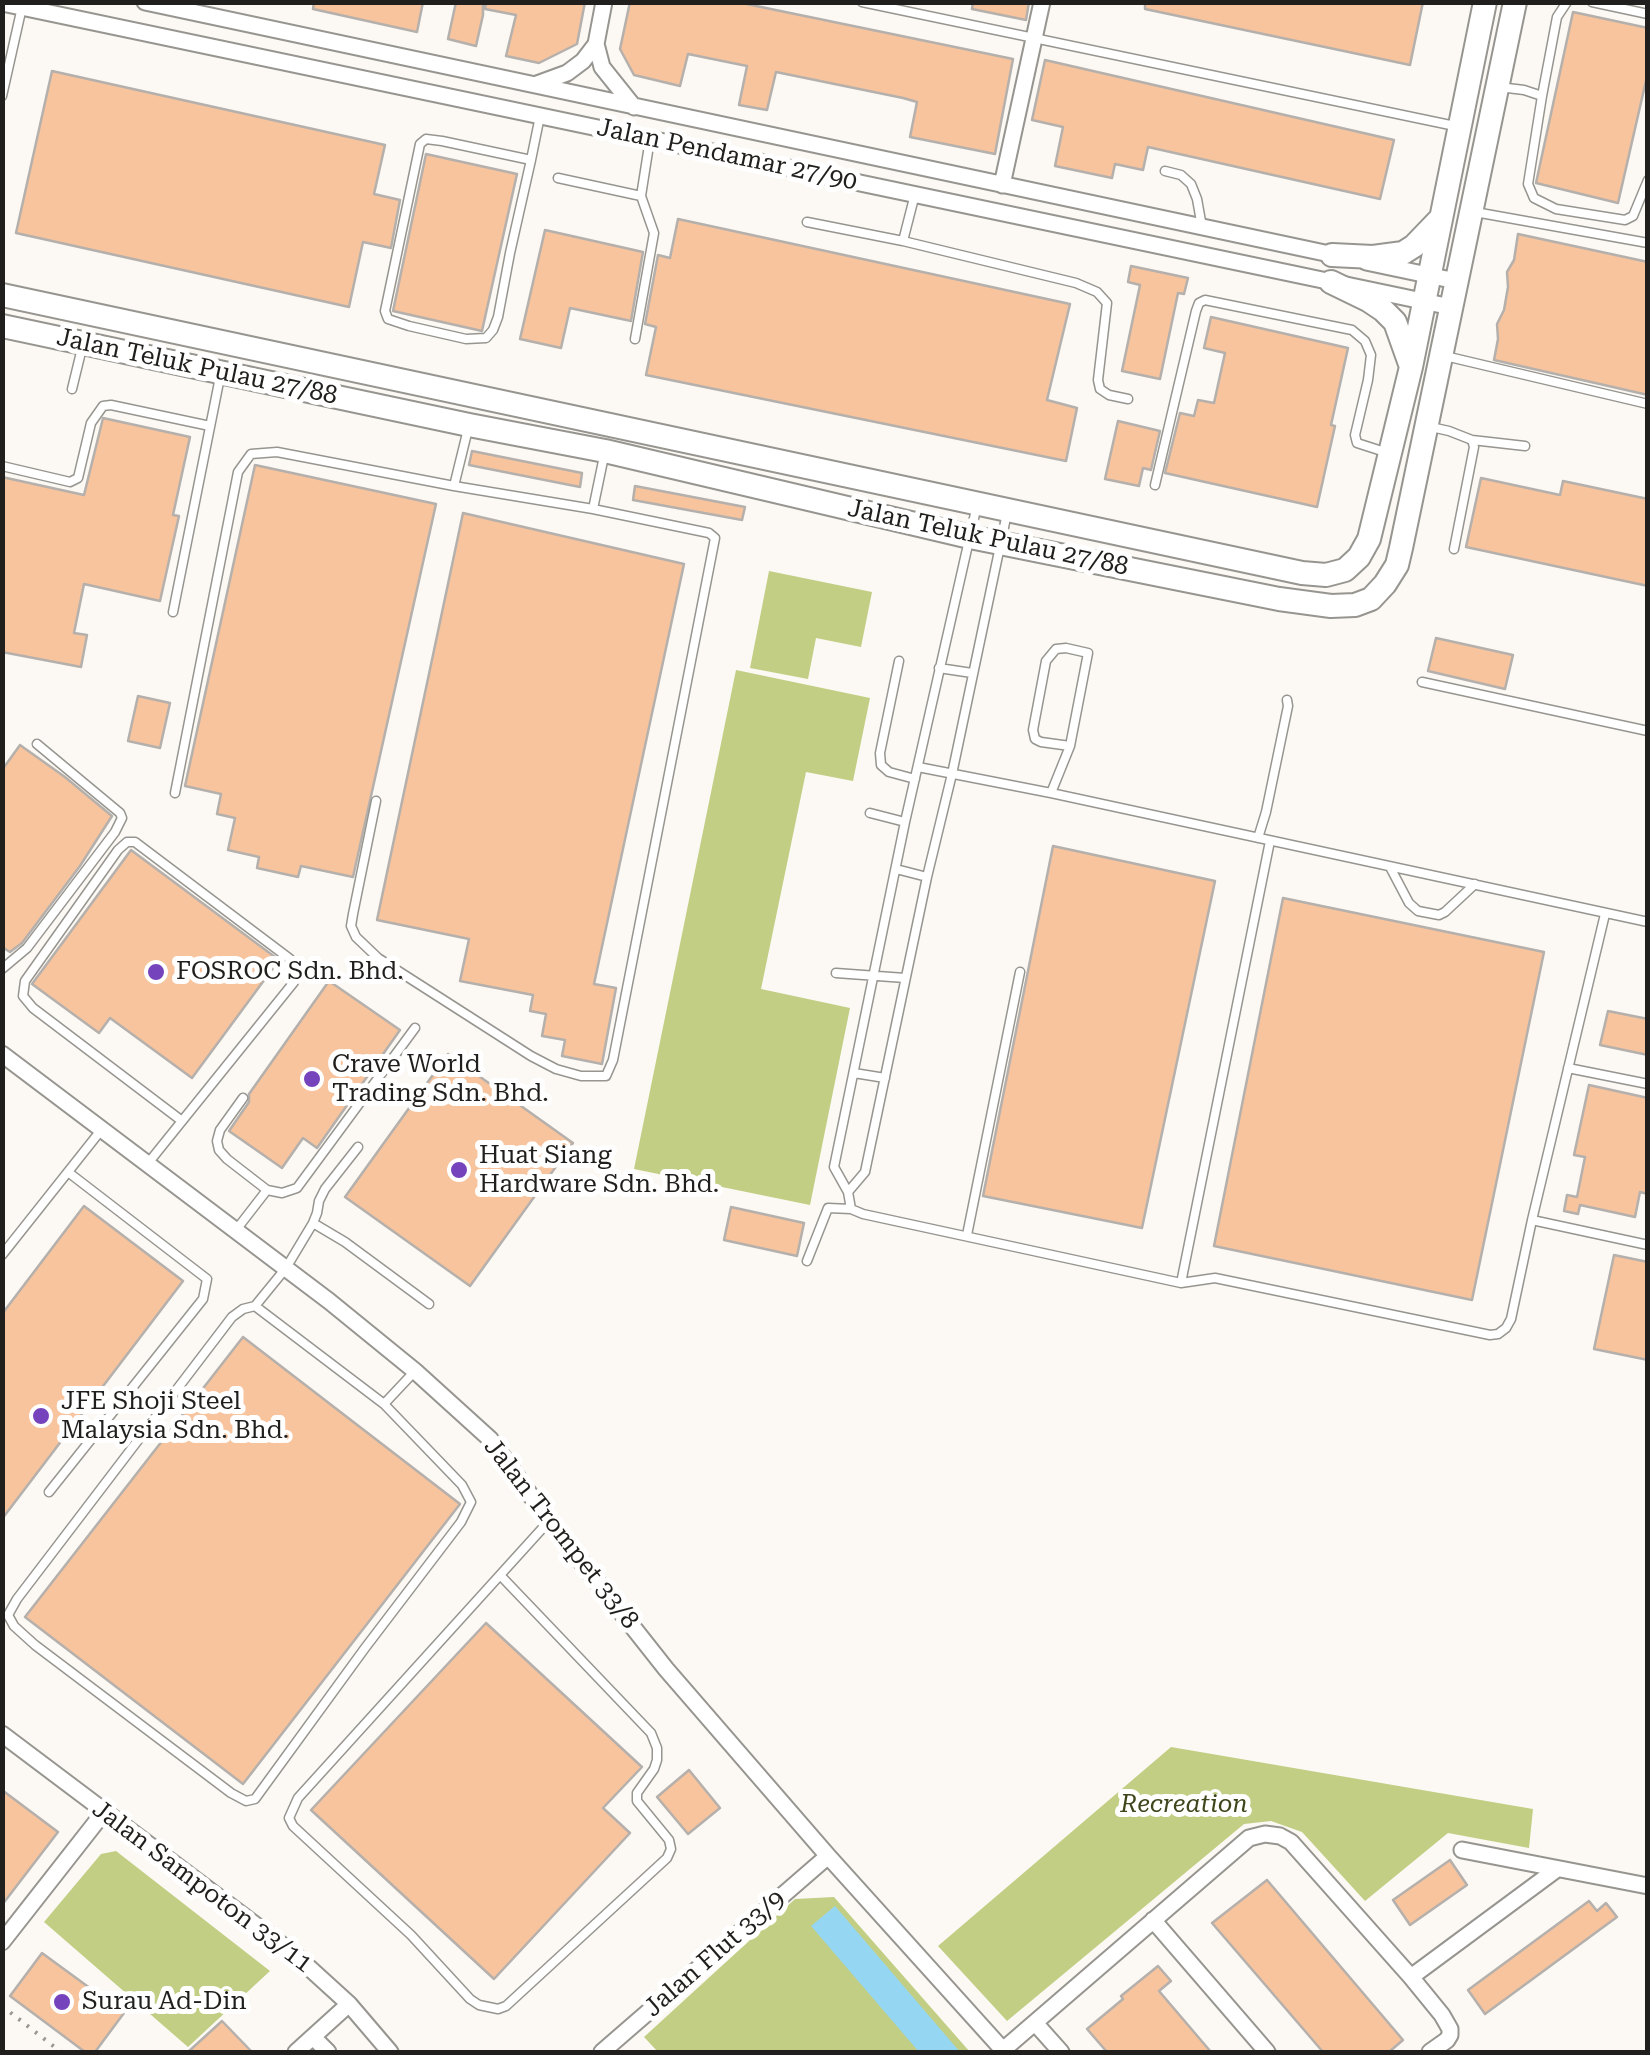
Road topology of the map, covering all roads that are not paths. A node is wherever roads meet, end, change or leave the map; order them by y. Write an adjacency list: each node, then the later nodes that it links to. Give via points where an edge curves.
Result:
1 (145, 2): 11 (street, Jalan Pendamar 27/90)
2 (604, 2): 14 (street)
3 (862, 2): 13 (lane)
4 (1042, 2): 13 (street)
5 (1485, 2): 23 (street, Jalan Teluk Pulau 27/88)
6 (1515, 2): 18 (street, Jalan Teluk Pulau 27/88)
7 (1567, 2): 20 (lane)
8 (1592, 2): 12 (lane)
9 (2, 3): 10 (street, Jalan Pendamar 27/90)
10 (22, 7): 16 (lane); 22 (street, Jalan Pendamar 27/90)
11 (198, 8): 17 (street, Jalan Pendamar 27/90)
12 (1648, 14)
13 (1034, 38): 23 (lane); 29 (street)
14 (596, 44): 17 (street, via 567,73); 21 (street, via 602,67)
15 (2, 47): 16 (lane)
16 (13, 49): 19 (lane)
17 (533, 85): 21 (street, Jalan Pendamar 27/90)
18 (1499, 87): 20 (lane); 32 (street, Jalan Teluk Pulau 27/88)
19 (2, 96)
20 (1542, 96): 28 (lane, via 1528,184 1534,198 1625,220)
21 (634, 106): 29 (street, Jalan Pendamar 27/90)
22 (540, 116): 24 (street, Jalan Pendamar 27/90); 25 (lane)
23 (1459, 126): 33 (street, Jalan Teluk Pulau 27/88)
24 (650, 139): 30 (street, Jalan Pendamar 27/90); 31 (lane)
25 (531, 160): 25 (lane, via 498,318 486,338 388,318 420,144 442,141)
26 (1165, 171): 35 (lane, via 1191,184)
27 (558, 178): 31 (lane)
28 (1648, 180)
29 (1002, 185): 35 (street, Jalan Pendamar 27/90)
30 (915, 194): 36 (lane); 41 (street, Jalan Pendamar 27/90)
31 (641, 196): 46 (lane, via 654,233)
32 (1472, 212): 37 (lane); 40 (street, Jalan Teluk Pulau 27/88)
33 (1442, 217): 38 (street, via 1403,253); 39 (street, Jalan Teluk Pulau 27/88)
34 (806, 222): 36 (lane)
35 (1202, 227): 38 (street, Jalan Pendamar 27/90)
36 (903, 241): 52 (lane, via 1098,292 1107,303 1100,390)
37 (1648, 243)
38 (1332, 255): 39 (street, Jalan Pendamar 27/90)
39 (1430, 276): 40 (street, Jalan Pendamar 27/90); 43 (street, Jalan Teluk Pulau 27/88)
40 (1456, 281): 44 (street, Jalan Teluk Pulau 27/88)
41 (1330, 282): 43 (street, Jalan Pendamar 27/90); 49 (street, via 1395,322)
42 (2, 296): 64 (street, Jalan Teluk Pulau 27/88)
43 (1425, 302): 44 (street, Jalan Pendamar 27/90); 49 (street, Jalan Teluk Pulau 27/88)
44 (1451, 307): 48 (street, Jalan Teluk Pulau 27/88)
45 (2, 326): 47 (street, Jalan Teluk Pulau 27/88)
46 (635, 340)
47 (83, 343): 50 (street, Jalan Teluk Pulau 27/88); 51 (lane)
48 (1441, 355): 53 (lane); 56 (street, Jalan Teluk Pulau 27/88)
49 (1412, 368): 60 (street, Jalan Teluk Pulau 27/88)
50 (221, 373): 54 (street, Jalan Teluk Pulau 27/88); 55 (lane)
51 (72, 389)
52 (1128, 400)
53 (1648, 404)
54 (468, 425): 59 (street, Jalan Teluk Pulau 27/88); 63 (lane)
55 (210, 426): 61 (lane, via 103,406 91,423 78,478 70,482); 70 (lane)
56 (1427, 427): 57 (lane); 68 (street, Jalan Teluk Pulau 27/88, via 1396,565 1372,598 1354,605 1279,599)
57 (1472, 440): 58 (lane); 69 (lane)
58 (1524, 446)
59 (605, 451): 65 (lane); 67 (street, Jalan Teluk Pulau 27/88)
60 (1390, 453): 62 (lane, via 1357,444 1354,435 1368,380 1366,341 1352,330 1205,300 1196,312); 66 (street, Jalan Teluk Pulau 27/88, via 1370,539 1345,570 1326,575)
61 (2, 466)
62 (1155, 485)
63 (454, 486): 65 (lane); 82 (lane, via 277,452 251,454 238,472)
64 (978, 503): 66 (street, Jalan Teluk Pulau 27/88); 67 (lane)
65 (594, 508): 84 (lane, via 715,538 606,1076 582,1076 531,1056 378,958 356,936 351,926)
66 (1008, 509): 68 (lane)
67 (970, 538): 68 (street, Jalan Teluk Pulau 27/88); 72 (lane)
68 (1002, 543): 73 (lane)
69 (1454, 549)
70 (173, 612)
71 (900, 661): 81 (lane, via 880,753 889,772)
72 (940, 668): 73 (lane); 79 (lane)
73 (972, 673): 80 (lane)
74 (1422, 682): 76 (lane)
75 (1287, 700): 87 (lane)
76 (1648, 731)
77 (38, 744): 95 (lane, via 122,818 26,948)
78 (1070, 746): 78 (lane, via 1036,739 1033,730 1046,661 1056,648 1088,654); 83 (lane)
79 (918, 767): 80 (lane); 81 (lane)
80 (952, 774): 83 (lane); 91 (lane)
81 (915, 779): 86 (lane)
82 (175, 793)
83 (1051, 793): 87 (lane)
84 (376, 800)
85 (870, 813): 86 (lane)
86 (905, 822): 90 (lane)
87 (1258, 838): 88 (lane)
88 (1270, 840): 89 (lane); 123 (lane)
89 (1390, 866): 92 (lane); 92 (lane, via 1418,911 1439,915)
90 (896, 869): 91 (lane); 98 (lane)
91 (927, 877): 99 (lane)
92 (1475, 884): 93 (lane)
93 (1604, 914): 94 (lane); 102 (lane)
94 (1648, 922)
95 (2, 968)
96 (1020, 972): 118 (lane)
97 (836, 973): 98 (lane)
98 (872, 974): 99 (lane); 103 (lane)
99 (905, 978): 104 (lane)
100 (414, 1028): 112 (lane, via 296,1188)
101 (2, 1054): 108 (street, Jalan Trompet 33/8)
102 (1568, 1068): 105 (lane); 115 (lane)
103 (854, 1072): 104 (lane); 113 (lane, via 834,1167)
104 (885, 1078): 113 (lane, via 865,1172)
105 (1648, 1084)
106 (243, 1098): 112 (lane, via 220,1130 219,1150)
107 (182, 1120): 107 (lane, via 298,970 151,853 126,842 24,981 24,996); 110 (lane)
108 (102, 1129): 110 (street, Jalan Trompet 33/8); 111 (lane)
109 (358, 1147): 116 (lane, via 325,1189)
110 (148, 1164): 117 (street, Jalan Trompet 33/8)
111 (68, 1172): 120 (lane); 128 (lane, via 207,1279 203,1299)
112 (267, 1190): 117 (lane)
113 (848, 1192): 114 (lane)
114 (851, 1209): 118 (lane); 121 (lane, via 828,1208)
115 (1532, 1220): 119 (lane); 123 (lane, via 1511,1319 1490,1336 1215,1278)
116 (313, 1223): 122 (lane); 124 (lane)
117 (236, 1230): 122 (street, Jalan Trompet 33/8)
118 (967, 1235): 123 (lane)
119 (1648, 1245)
120 (2, 1255)
121 (807, 1260)
122 (286, 1268): 125 (lane); 126 (street, Jalan Trompet 33/8)
123 (1181, 1282)
124 (429, 1304)
125 (256, 1306): 127 (lane); 127 (lane, via 232,1317 8,1614 35,1644 246,1801 266,1784 471,1502 462,1484)
126 (415, 1371): 127 (lane); 129 (street, Jalan Trompet 33/8, via 490,1440)
127 (384, 1404)
128 (49, 1492)
129 (549, 1521): 130 (lane); 134 (street, Jalan Trompet 33/8)
130 (500, 1575): 130 (lane, via 651,1732 657,1760 638,1802 672,1849 498,2009 470,1999 289,1818 298,1798)
131 (2, 1734): 132 (street, Jalan Sampoton 33/11)
132 (104, 1812): 138 (street); 140 (street, Jalan Sampoton 33/11, via 294,1954)
133 (1462, 1850): 135 (street)
134 (828, 1856): 143 (street, Jalan Trompet 33/8); 147 (street, Jalan Flut 33/9)
135 (1557, 1869): 136 (street); 139 (street)
136 (1648, 1886)
137 (1153, 1920): 139 (street, via 1249,1838 1280,1836); 141 (street); 149 (street)
138 (2, 1942)
139 (1412, 1976): 150 (street, via 1450,2029)
140 (349, 2004): 142 (street); 146 (street, Jalan Sampoton 33/11)
141 (1036, 2024): 143 (street); 148 (street)
142 (313, 2036): 144 (street); 145 (street)
143 (1003, 2050)
144 (296, 2052)
145 (328, 2052)
146 (390, 2052)
147 (602, 2052)
148 (1061, 2052)
149 (1266, 2052)
150 (1430, 2052)

